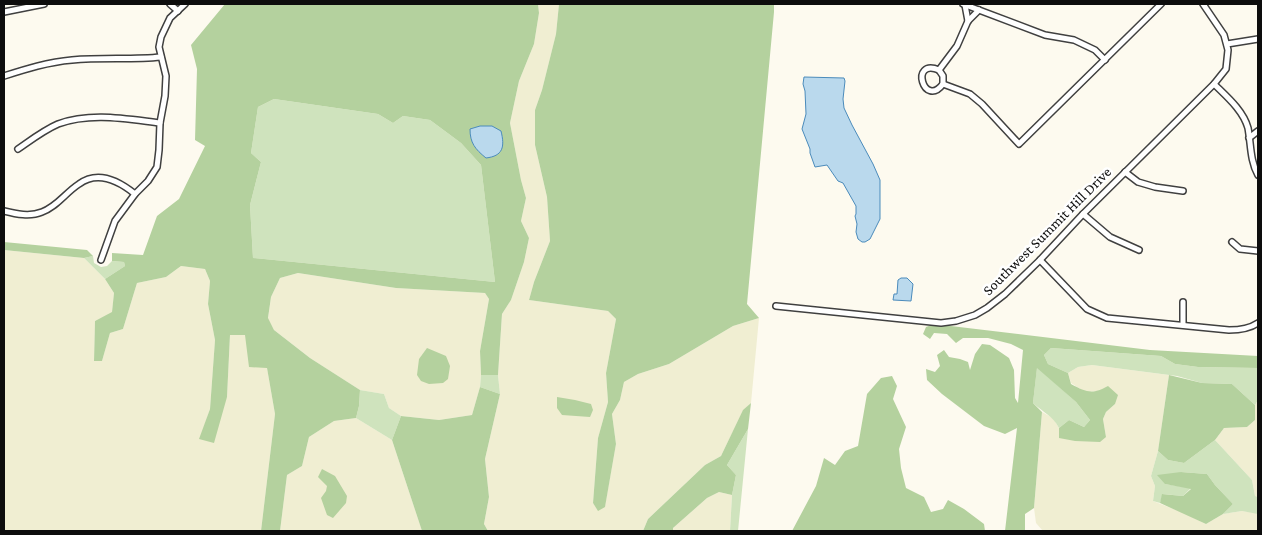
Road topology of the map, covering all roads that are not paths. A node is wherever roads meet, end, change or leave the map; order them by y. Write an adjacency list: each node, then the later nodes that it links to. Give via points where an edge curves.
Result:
1 (44, 4): 9 (street)
2 (170, 4): 8 (street)
3 (185, 4): 8 (street)
4 (964, 4): 7 (street); 10 (street)
5 (1161, 4): 14 (street)
6 (1203, 4): 12 (street)
7 (980, 10): 10 (street); 14 (street, via 1045,35 1074,40 1095,50)
8 (178, 11): 13 (street, via 170,18 161,37)
9 (4, 12)
10 (968, 21): 15 (street)
11 (1258, 39): 12 (street)
12 (1227, 44): 18 (street, Southwest Summit Hill Drive, via 1226,69)
13 (162, 57): 16 (street, via 72,60); 19 (street, via 166,76)
14 (1105, 60): 17 (street, via 1019,144 970,94)
15 (939, 70): 17 (street); 17 (street, via 925,71 922,80 931,90)
16 (4, 76)
17 (943, 84)
18 (1214, 84): 21 (street, via 1241,114); 23 (street, Southwest Summit Hill Drive)
19 (160, 123): 22 (street, via 98,117 79,119 59,124); 26 (street, via 157,167)
20 (1258, 131): 21 (street)
21 (1249, 138): 24 (street)
22 (18, 149)
23 (1125, 172): 25 (street, via 1138,182); 28 (street, Southwest Summit Hill Drive)
24 (1258, 175)
25 (1183, 191)
26 (135, 194): 27 (street, via 114,180 101,177 80,183 50,209 40,213 25,215); 32 (street, via 115,222)
27 (4, 211)
28 (1083, 214): 30 (street, via 1110,238); 33 (street, Southwest Summit Hill Drive)
29 (1232, 242): 31 (street, via 1240,248)
30 (1139, 250)
31 (1258, 251)
32 (101, 260)
33 (1040, 260): 35 (street, Southwest Summit Hill Drive, via 987,308 956,321 941,323); 37 (street, via 1087,309 1107,318)
34 (1183, 302): 37 (street)
35 (776, 306)
36 (1258, 323): 37 (street, via 1241,330)
37 (1183, 326)

